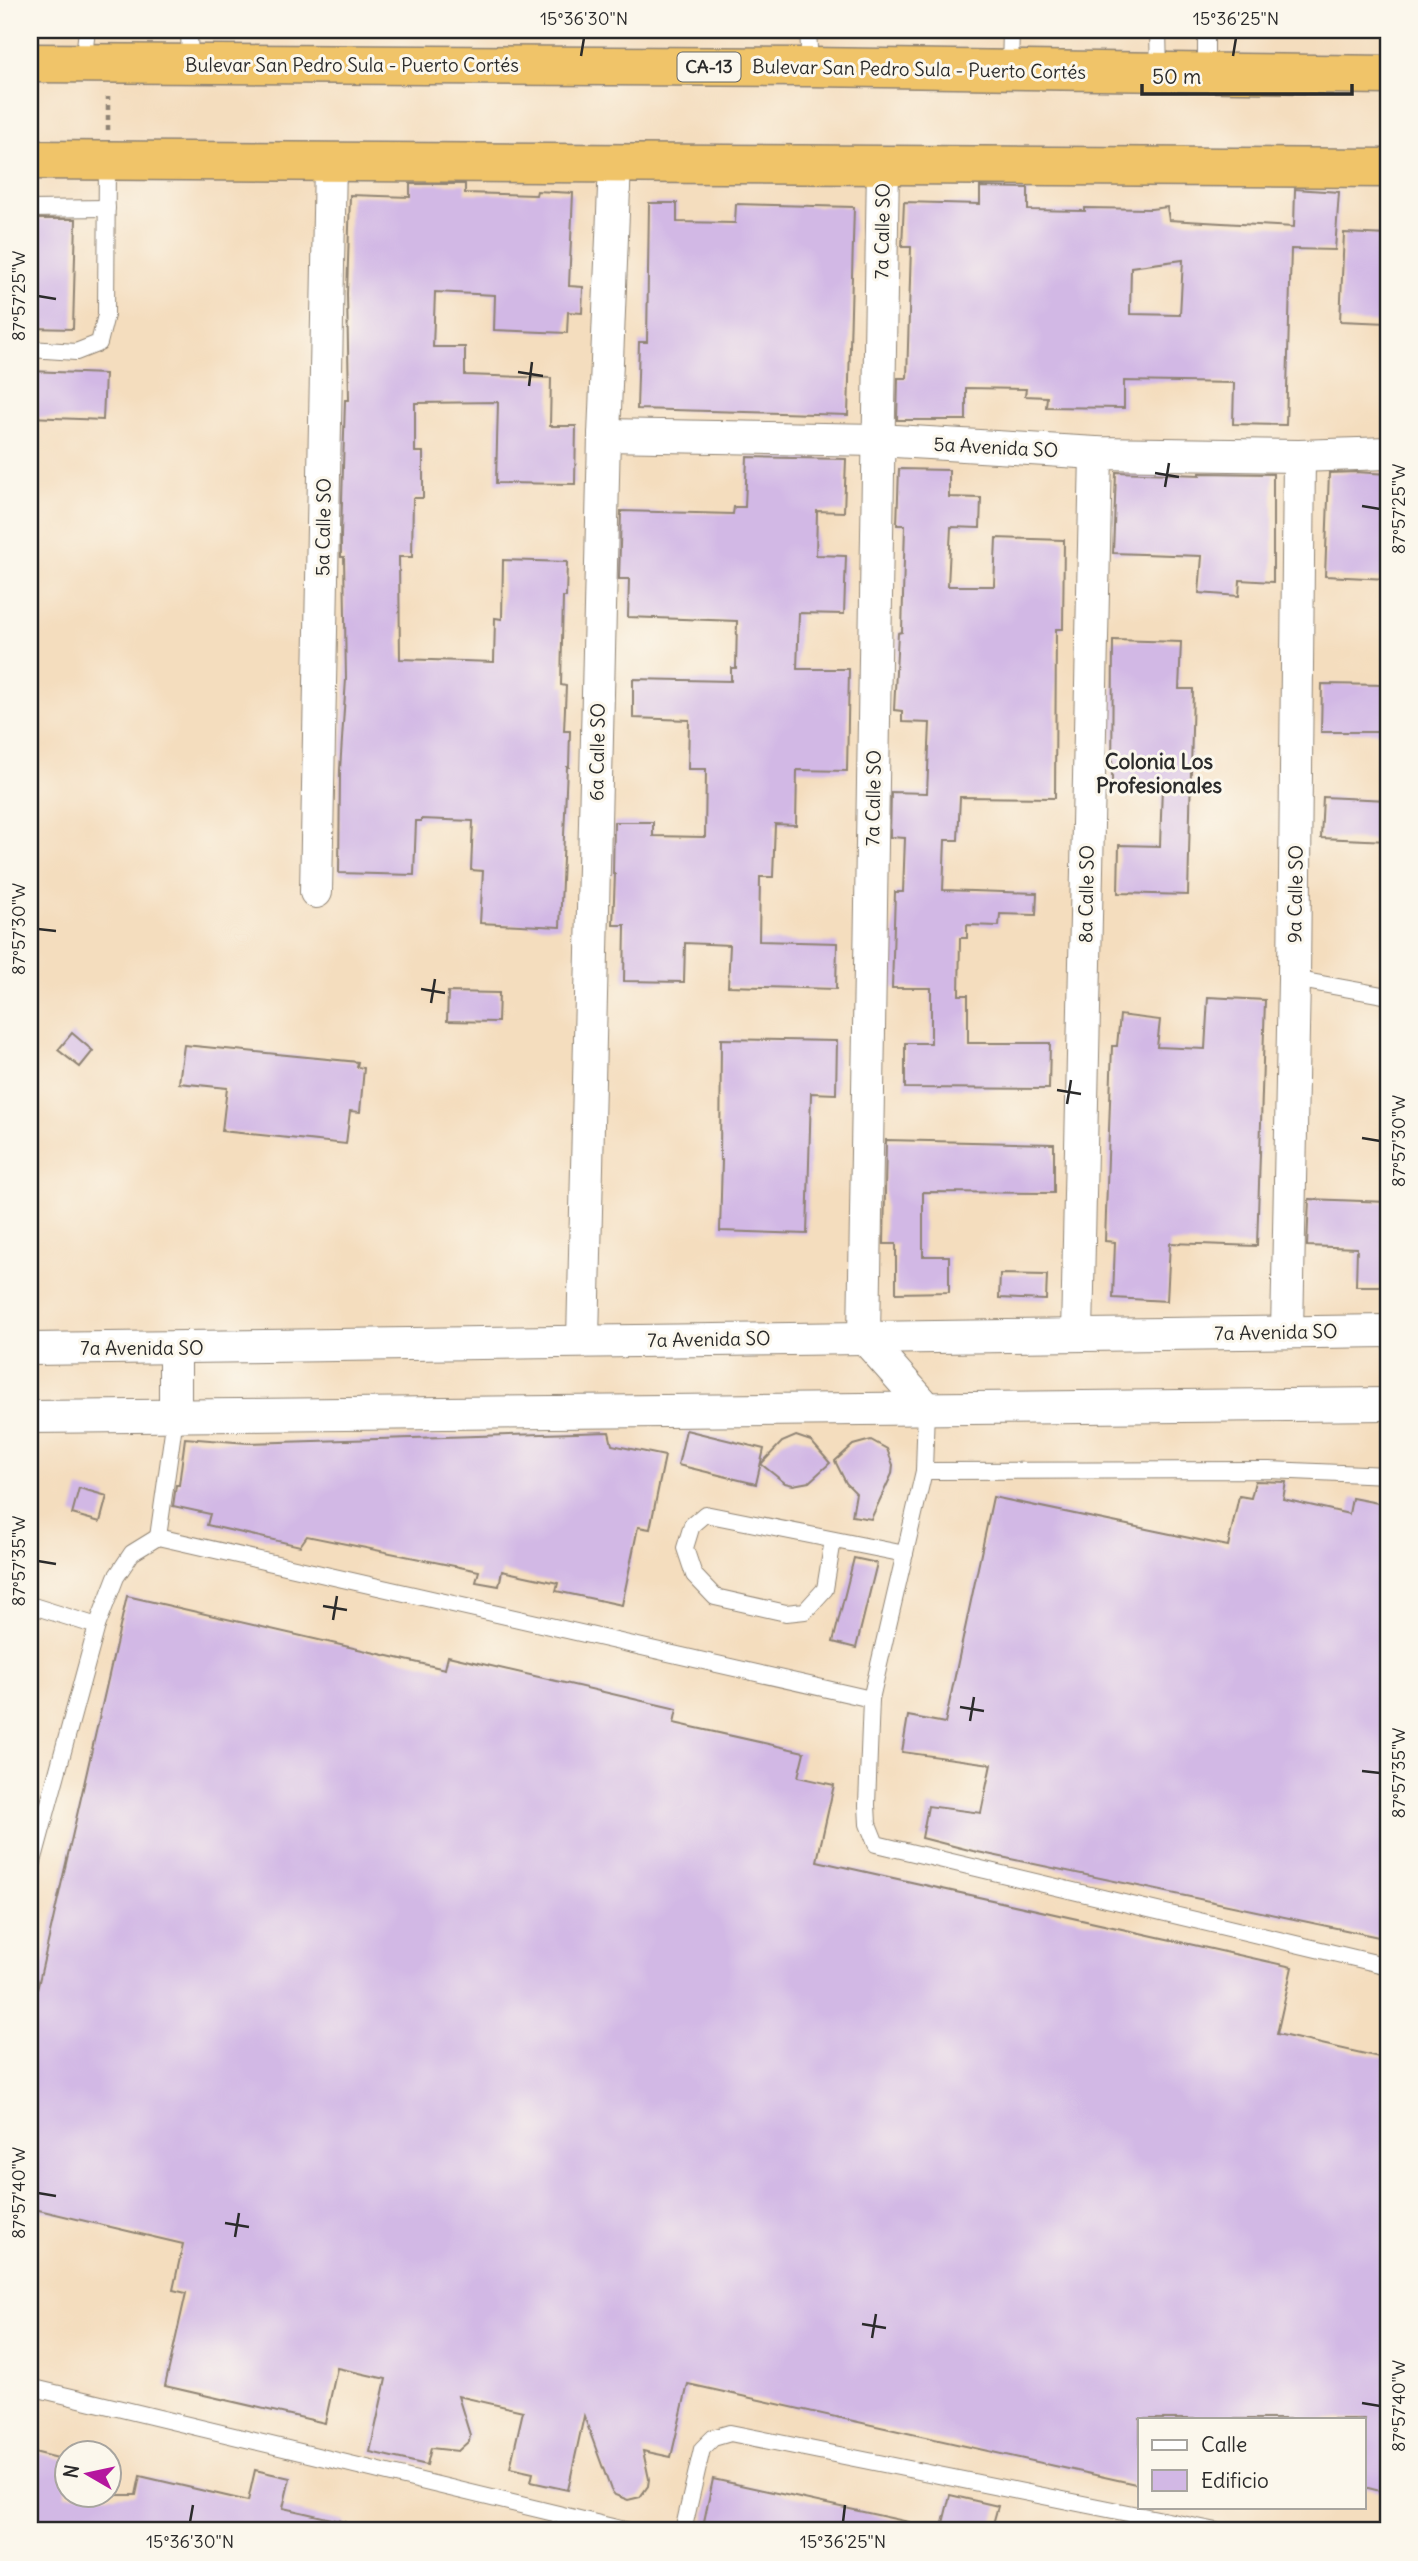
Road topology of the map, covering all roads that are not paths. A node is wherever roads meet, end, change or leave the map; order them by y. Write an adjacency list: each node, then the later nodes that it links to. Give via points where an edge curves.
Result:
1 (808, 30): 8 (lane)
2 (1011, 30): 9 (lane)
3 (1158, 30): 10 (lane)
4 (1206, 30): 11 (lane)
5 (189, 47): 6 (highway, Bulevar San Pedro Sula - Puerto Cortés / CA-13); 8 (highway, Bulevar San Pedro Sula - Puerto Cortés / CA-13)
6 (93, 53): 7 (highway, Bulevar San Pedro Sula - Puerto Cortés / CA-13)
7 (30, 63)
8 (810, 67): 9 (highway, Bulevar San Pedro Sula - Puerto Cortés / CA-13)
9 (1009, 71): 10 (highway, Bulevar San Pedro Sula - Puerto Cortés / CA-13)
10 (1159, 72): 11 (highway, Bulevar San Pedro Sula - Puerto Cortés / CA-13)
11 (1206, 73): 12 (highway, Bulevar San Pedro Sula - Puerto Cortés / CA-13)
12 (1388, 75)
13 (30, 160): 14 (highway)
14 (107, 160): 15 (highway); 19 (lane)
15 (330, 162): 16 (highway); 27 (street, 5a Calle SO)
16 (615, 163): 17 (highway); 22 (street, 6a Calle SO)
17 (883, 165): 18 (highway); 23 (street, 7a Calle SO)
18 (1388, 168)
19 (107, 208): 20 (lane); 21 (lane, via 107,315 99,344 76,352)
20 (30, 209)
21 (30, 349)
22 (604, 435): 23 (street, 5a Avenida SO); 34 (street, 6a Calle SO)
23 (878, 440): 24 (street, 5a Avenida SO); 33 (street, 7a Calle SO)
24 (1096, 453): 26 (street, 5a Avenida SO); 32 (street, 8a Calle SO)
25 (1388, 453): 26 (street, 5a Avenida SO)
26 (1299, 456): 28 (street, 9a Calle SO)
27 (316, 892)
28 (1294, 979): 29 (lane); 31 (street, 9a Calle SO)
29 (1388, 996)
30 (1388, 1331): 31 (street, 7a Avenida SO)
31 (1287, 1332): 32 (street, 7a Avenida SO)
32 (1077, 1334): 33 (street, 7a Avenida SO)
33 (864, 1337): 34 (street, 7a Avenida SO); 38 (street)
34 (583, 1340): 36 (street, 7a Avenida SO)
35 (30, 1349): 36 (street, 7a Avenida SO)
36 (175, 1349): 40 (street)
37 (1388, 1404): 38 (street)
38 (926, 1407): 40 (street); 41 (lane)
39 (30, 1417): 40 (street)
40 (175, 1417): 43 (lane)
41 (924, 1471): 42 (lane, via 1269,1470); 45 (lane)
42 (1388, 1475)
43 (158, 1537): 47 (lane, via 132,1553 116,1577); 48 (lane)
44 (833, 1540): 44 (lane, via 705,1514 692,1525 685,1548 694,1575 715,1597 786,1613 806,1611 825,1589); 45 (lane)
45 (905, 1554): 48 (lane)
46 (30, 1605): 47 (lane)
47 (97, 1626): 49 (lane)
48 (871, 1699): 50 (lane, via 867,1824 876,1844)
49 (30, 1872)
50 (1388, 1966)
51 (30, 2387): 52 (lane)
52 (629, 2531)
53 (683, 2531): 54 (lane, via 702,2449 713,2438 730,2433)
54 (1217, 2531)

